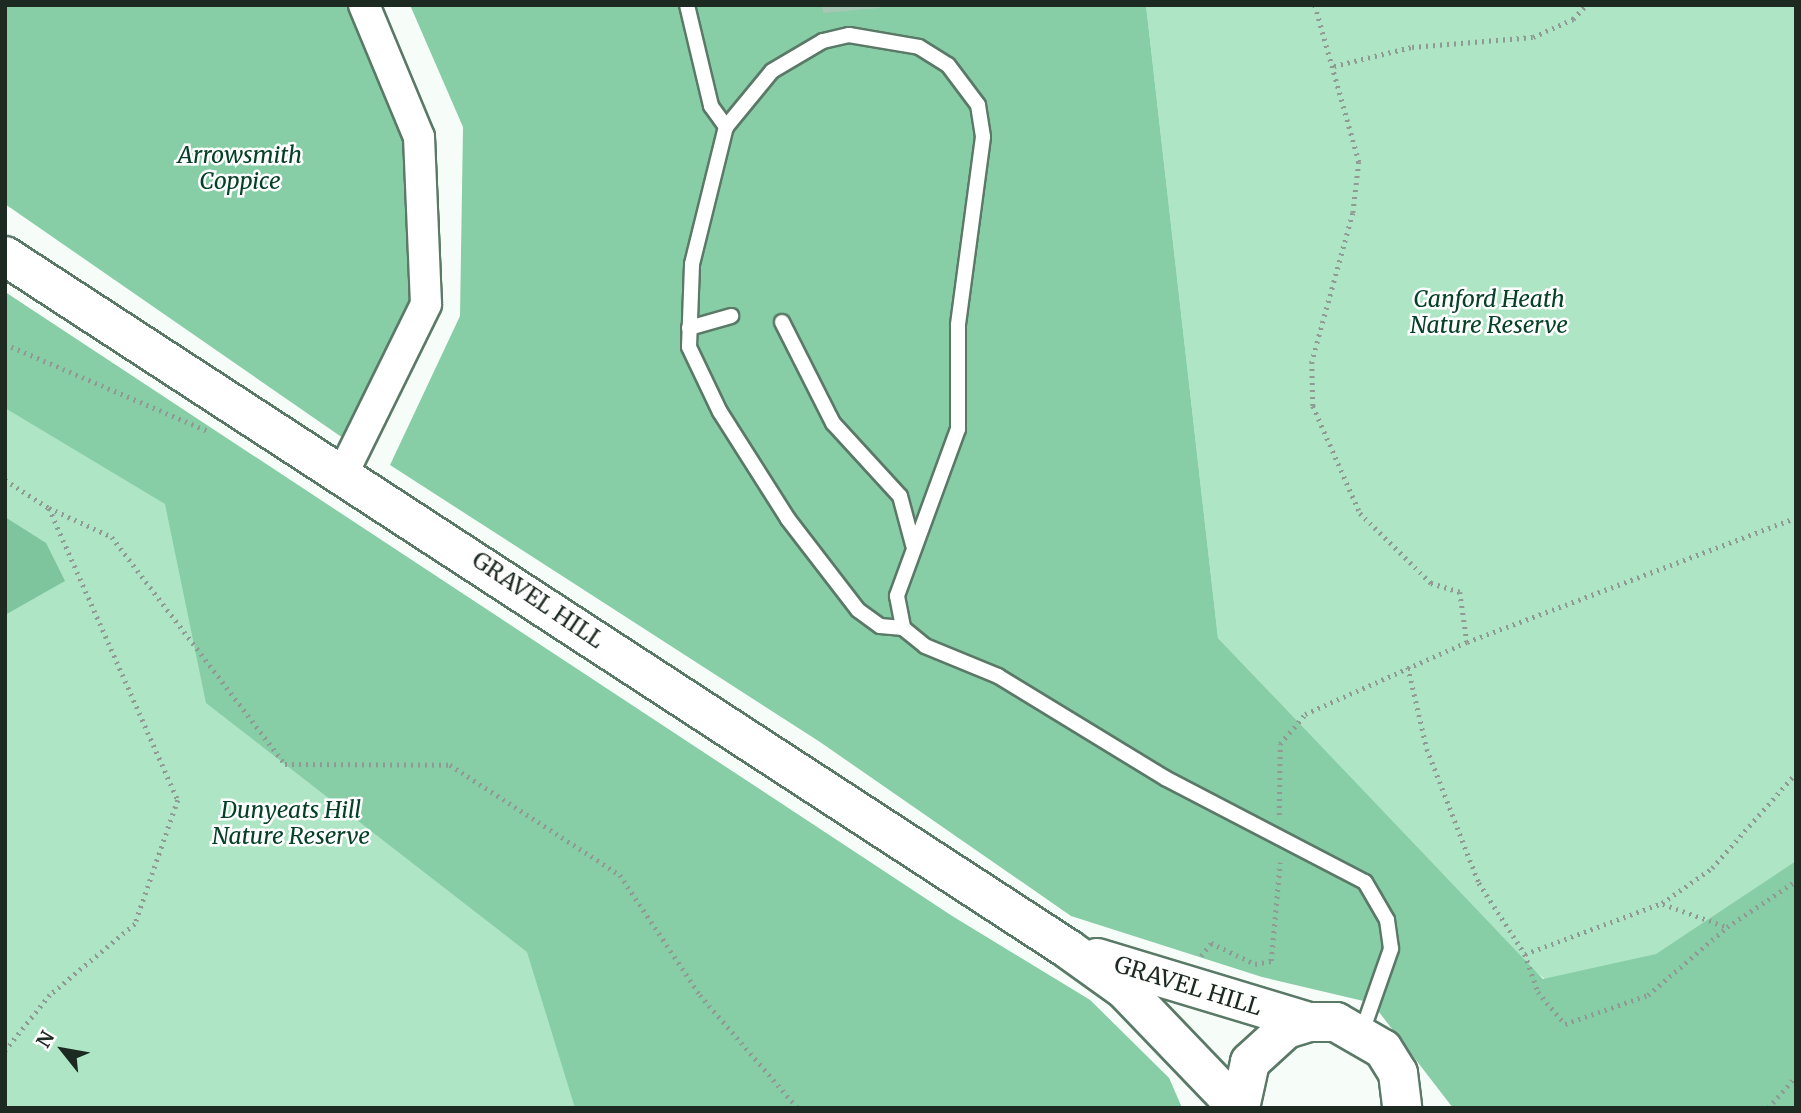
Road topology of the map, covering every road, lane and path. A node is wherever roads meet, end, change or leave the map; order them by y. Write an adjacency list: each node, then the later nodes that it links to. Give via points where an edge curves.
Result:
1 (364, 5): 13 (street, via 419,137 426,304)
2 (687, 5): 6 (lane, via 711,106)
3 (1315, 5): 5 (path)
4 (1586, 5): 5 (path, via 1573,19 1533,37 1412,47)
5 (1334, 66): 19 (path, via 1357,139 1358,187 1312,362 1313,405 1360,513 1431,583 1460,592)
6 (726, 127): 10 (lane, via 692,264); 17 (lane, via 772,72 823,41 849,35 919,47 948,65 978,105 984,137 958,325 958,429 950,466)
7 (5, 256): 13 (main road, GRAVEL HILL)
8 (732, 316): 10 (lane)
9 (782, 321): 17 (lane, via 832,422 900,496)
10 (689, 328): 18 (lane, via 689,347 767,491 858,610 880,626)
11 (5, 345): 12 (path)
12 (214, 434)
13 (343, 473): 26 (main road, GRAVEL HILL)
14 (5, 480): 15 (path)
15 (49, 508): 31 (path, via 178,800 135,924 50,995); 34 (path, via 112,537 285,764 450,765 620,875 700,995)
16 (1796, 518): 19 (path)
17 (913, 547): 18 (lane, via 897,596)
18 (903, 628): 22 (lane, via 925,646 999,676)
19 (1467, 642): 20 (path)
20 (1408, 667): 22 (path, via 1305,714 1288,730 1276,779); 27 (path, via 1448,810 1479,883)
21 (1796, 773): 24 (path, via 1712,868)
22 (1282, 840): 28 (path, via 1270,961 1255,964 1211,943 1191,967); 30 (lane, via 1365,882 1388,920 1391,948)
23 (1796, 881): 25 (path)
24 (1662, 903): 25 (path); 27 (path)
25 (1727, 927): 27 (path, via 1648,995 1565,1024 1538,992)
26 (1068, 949): 28 (main road, GRAVEL HILL); 35 (main road, GRAVEL HILL, via 1125,990)
27 (1525, 954)
28 (1187, 985): 29 (main road, GRAVEL HILL)
29 (1309, 1022): 30 (main road, GRAVEL HILL); 35 (main road, via 1286,1029 1250,1062)
30 (1362, 1032): 33 (main road)
31 (5, 1051)
32 (1796, 1076): 37 (path)
33 (1400, 1091): 36 (main road)
34 (797, 1108)
35 (1239, 1108)
36 (1414, 1108)
37 (1768, 1108)

